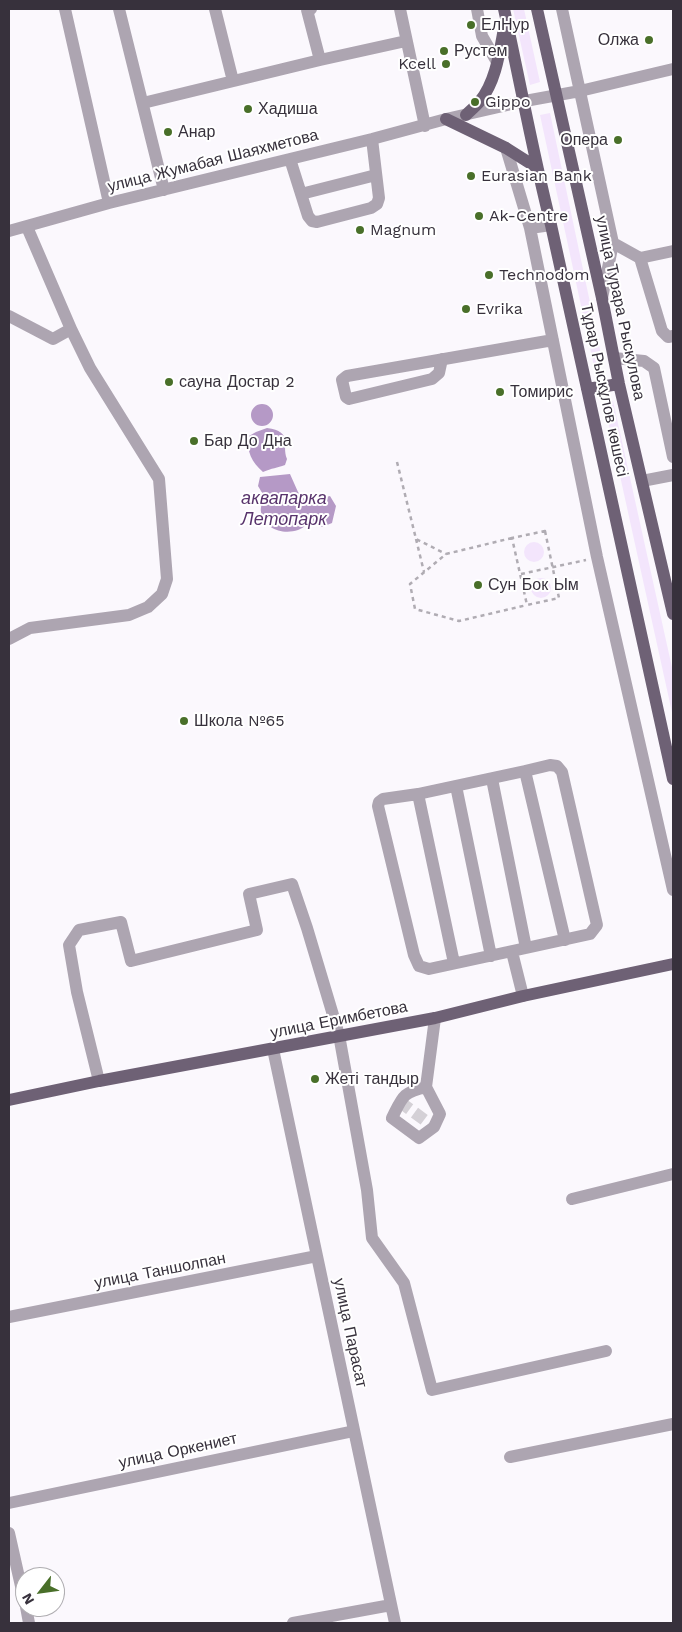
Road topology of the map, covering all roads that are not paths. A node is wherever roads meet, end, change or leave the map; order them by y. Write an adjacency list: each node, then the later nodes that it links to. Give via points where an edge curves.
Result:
1 (65, 9): 29 (street)
2 (120, 9): 18 (street)
3 (215, 9): 14 (street)
4 (311, 9): 11 (street, via 307,10)
5 (400, 9): 10 (street)
6 (476, 9): 12 (street, via 482,36)
7 (538, 9): 16 (main road, улица Турара Рыскулова)
8 (562, 9): 15 (street)
9 (505, 13): 12 (main road); 17 (main road, Тұрар Рыскұлов көшесі)
10 (406, 41): 11 (street); 21 (street)
11 (320, 60): 14 (street)
12 (497, 62): 19 (main road, via 481,100)
13 (673, 69): 15 (street)
14 (233, 81): 18 (street)
15 (580, 92): 16 (street); 34 (street)
16 (558, 96): 17 (street); 37 (main road, улица Турара Рыскулова)
17 (525, 101): 19 (street, улица Жумабая Шаяхметова); 25 (main road, Тұрар Рыскұлов көшесі)
18 (143, 103): 27 (street)
19 (466, 115): 20 (street, улица Жумабая Шаяхметова)
20 (446, 119): 21 (street, улица Жумабая Шаяхметова); 23 (main road)
21 (425, 126): 22 (street, улица Жумабая Шаяхметова)
22 (372, 139): 24 (street, улица Жумабая Шаяхметова); 26 (street)
23 (506, 148): 25 (main road); 32 (street)
24 (290, 159): 27 (street, улица Жумабая Шаяхметова); 28 (street)
25 (536, 167): 30 (main road, Тұрар Рыскұлов көшесі)
26 (376, 175): 28 (street); 28 (street, via 379,198 372,208 317,222 308,216)
27 (164, 190): 29 (street, улица Жумабая Шаяхметова)
28 (301, 194)
29 (110, 203): 31 (street, улица Жумабая Шаяхметова)
30 (551, 225): 32 (street); 45 (main road, Тұрар Рыскұлов көшесі)
31 (27, 227): 33 (street, улица Жумабая Шаяхметова); 39 (street)
32 (530, 228): 41 (street)
33 (9, 231)
34 (613, 243): 36 (street); 37 (street)
35 (673, 251): 36 (street)
36 (640, 258): 40 (street, via 662,331 668,337)
37 (602, 298): 42 (main road, улица Турара Рыскулова)
38 (9, 316): 39 (street, via 53,339)
39 (71, 329): 50 (street, via 90,368 159,479 167,579 162,594 148,607 129,615 30,628)
40 (673, 336)
41 (553, 340): 43 (street); 56 (street, via 597,558)
42 (614, 358): 44 (main road, улица Турара Рыскулова); 46 (street, via 644,361 654,368)
43 (442, 359): 43 (street, via 347,376 342,380 346,397 350,399 432,379 439,373)
44 (619, 384): 45 (main road); 48 (main road, улица Турара Рыскулова)
45 (587, 389): 53 (main road, Тұрар Рыскұлов көшесі)
46 (673, 457)
47 (673, 475): 48 (street)
48 (642, 481): 49 (main road, улица Турара Рыскулова)
49 (673, 614)
50 (9, 639)
51 (525, 771): 52 (street); 57 (street); 57 (street, via 550,765 557,766 562,772 597,925 590,934)
52 (492, 779): 54 (street); 58 (street)
53 (673, 779)
54 (456, 786): 55 (street); 60 (street)
55 (418, 794): 61 (street); 61 (street, via 383,800 378,806 419,966 430,969)
56 (673, 890)
57 (565, 940): 58 (street)
58 (526, 948): 59 (street)
59 (512, 952): 60 (street); 63 (street)
60 (491, 956): 61 (street)
61 (454, 963)
62 (673, 964): 63 (main road, улица Еримбетова)
63 (523, 996): 64 (main road, улица Еримбетова)
64 (436, 1018): 65 (main road, улица Еримбетова); 68 (street)
65 (339, 1035): 66 (main road, улица Еримбетова); 67 (street, via 292,884 248,894 257,930 131,961 120,922 79,930 69,945); 74 (street, via 367,1190 372,1238 404,1283 432,1390)
66 (273, 1049): 67 (main road, улица Еримбетова); 72 (street, улица Парасат)
67 (99, 1081): 69 (main road, улица Еримбетова)
68 (426, 1087)
69 (9, 1100)
70 (673, 1174): 71 (street)
71 (572, 1199)
72 (317, 1256): 73 (street, улица Таншолпан); 76 (street, улица Парасат)
73 (9, 1318)
74 (606, 1351)
75 (673, 1424): 77 (street)
76 (354, 1431): 78 (street, улица Оркениет); 81 (street, улица Парасат)
77 (510, 1457)
78 (9, 1503)
79 (9, 1533): 80 (street)
80 (16, 1567)
81 (391, 1605): 82 (street); 83 (street, улица Парасат)
82 (293, 1623)
83 (395, 1623)

